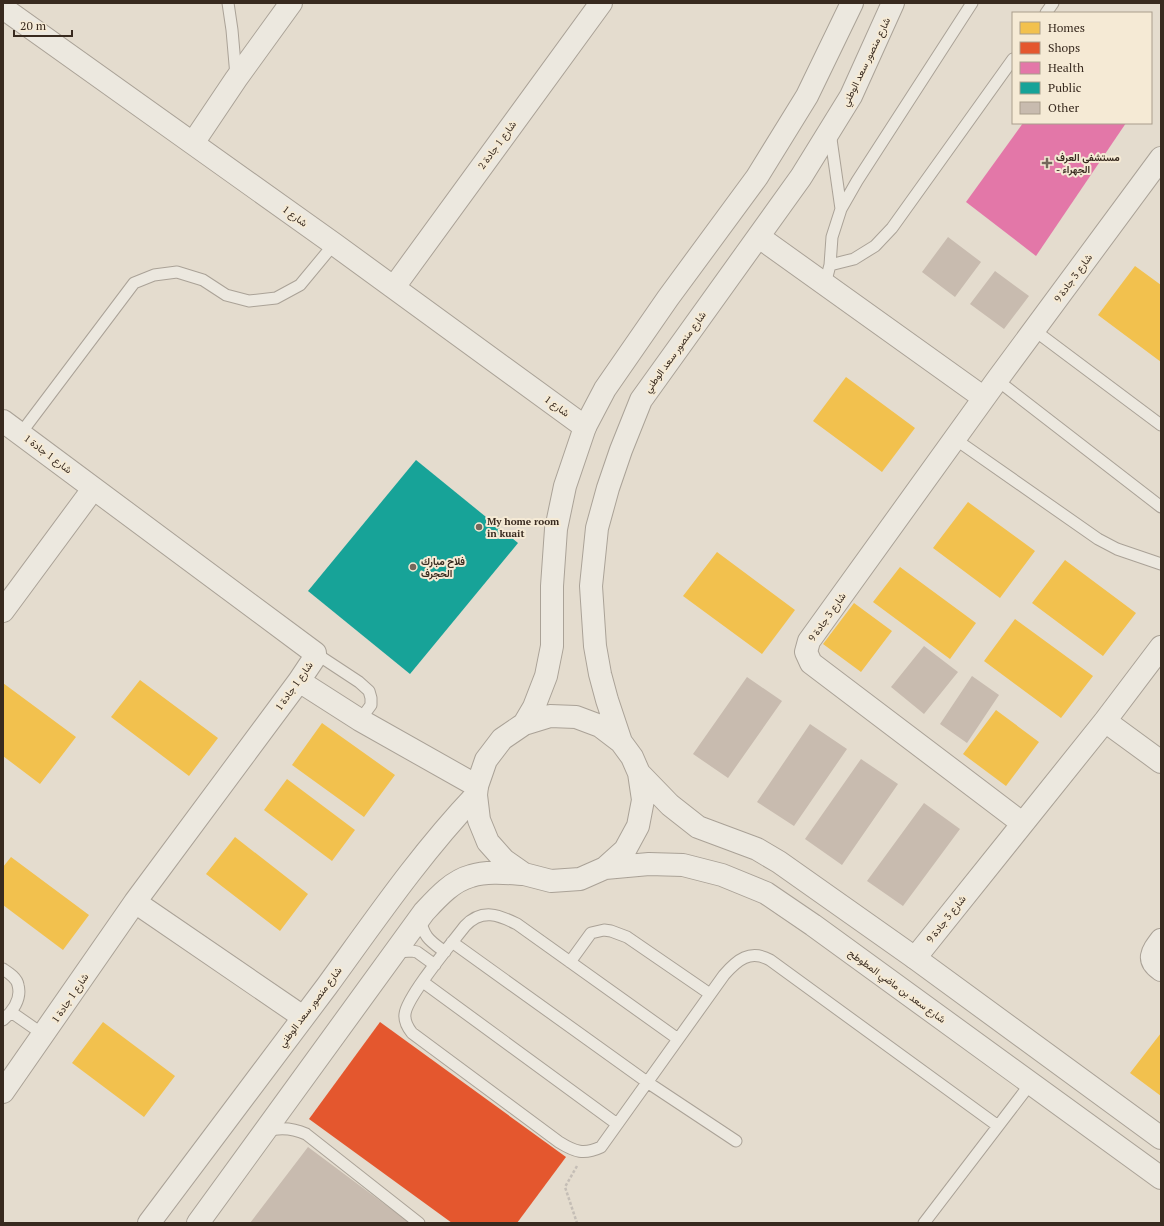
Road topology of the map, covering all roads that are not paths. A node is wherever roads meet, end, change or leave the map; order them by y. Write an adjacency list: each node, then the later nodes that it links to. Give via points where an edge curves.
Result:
1 (228, 3): 11 (lane)
2 (291, 3): 11 (street)
3 (601, 3): 19 (street, شارع 1 جادة 2)
4 (852, 3): 25 (street, via 807,96 757,177 605,389)
5 (894, 3): 12 (street, شارع منصور سعد الوطني, via 851,96)
6 (972, 3): 15 (lane)
7 (1053, 3): 9 (lane)
8 (3, 8): 13 (street, شارع 1)
9 (1047, 12)
10 (1012, 60): 18 (lane, via 892,228 875,246)
11 (236, 79): 13 (street)
12 (830, 130): 15 (lane); 16 (street, شارع منصور سعد الوطني)
13 (193, 143): 17 (street, شارع 1)
14 (1161, 158): 20 (street, شارع 3 جادة 9)
15 (841, 209): 18 (lane, via 832,237)
16 (759, 237): 18 (street); 38 (street, شارع منصور سعد الوطني, via 641,400 608,488 597,528 592,586 595,646 607,700)
17 (334, 244): 19 (street, شارع 1); 26 (lane, via 300,285 276,298 249,301 226,295 203,280 177,272 154,275 134,284)
18 (827, 274): 22 (street)
19 (394, 287): 25 (street, شارع 1)
20 (1034, 330): 21 (street, شارع 3 جادة 9); 24 (lane)
21 (997, 380): 22 (street, شارع 3 جادة 9); 29 (lane)
22 (984, 398): 27 (street, شارع 3 جادة 9)
23 (3, 421): 26 (street, شارع 1 جادة 1)
24 (1161, 425)
25 (585, 427): 37 (street, via 565,486 556,529 552,586 552,646 546,676 534,707)
26 (21, 433): 28 (street, شارع 1 جادة 1)
27 (955, 439): 30 (lane, via 1098,539 1117,549); 42 (street, شارع 3 جادة 9, via 809,641 806,652 811,663)
28 (93, 489): 31 (street); 33 (street, شارع 1 جادة 1)
29 (1161, 507)
30 (1161, 564)
31 (3, 611)
32 (1161, 647): 36 (street, شارع 3 جادة 9)
33 (315, 653): 34 (street, شارع 1 جادة 1); 35 (lane, via 369,691 371,705)
34 (299, 681): 35 (street); 45 (street, شارع 1 جادة 1)
35 (360, 720): 41 (street)
36 (1105, 721): 39 (street); 42 (street, شارع 3 جادة 9)
37 (524, 724): 38 (street, via 550,716 576,717 600,726); 41 (street, via 502,739 486,760)
38 (621, 742): 40 (street)
39 (1161, 762)
40 (639, 773): 43 (street, via 643,800 638,826 625,850); 51 (street, via 698,827 757,849 779,862)
41 (477, 791): 44 (street, via 479,820 488,842 504,860); 59 (street, شارع منصور سعد الوطني, via 406,877)
42 (1022, 823): 51 (street, شارع 3 جادة 9)
43 (605, 868): 44 (street, via 580,879 552,881); 64 (street, شارع سعد بن ماضي المطوطح, via 649,864 683,865 722,875 766,894 814,925)
44 (524, 874): 46 (street, via 497,873 471,876 455,883 440,895)
45 (135, 902): 59 (street); 61 (street, شارع 1 جادة 1)
46 (420, 917): 49 (street); 50 (lane, via 426,937)
47 (1161, 940): 55 (street, via 1152,952 1154,965)
48 (452, 942): 50 (lane); 52 (lane, via 471,920 493,915 517,924); 63 (lane)
49 (395, 952): 53 (lane, via 417,952); 68 (street)
50 (445, 952): 53 (lane)
51 (915, 958): 69 (street)
52 (570, 962): 57 (lane, via 591,933 604,930 618,932); 62 (lane)
53 (435, 965): 56 (lane)
54 (3, 969): 58 (lane, via 18,984 18,995)
55 (1161, 970)
56 (423, 982): 66 (lane); 66 (lane, via 409,1001 404,1016 412,1034 568,1148 591,1152 601,1147)
57 (710, 994): 62 (lane); 67 (lane, via 734,964 749,956 764,956)
58 (11, 1012): 60 (lane); 61 (lane)
59 (303, 1017): 73 (street, شارع منصور سعد الوطني)
60 (3, 1020)
61 (44, 1035): 65 (street, شارع 1 جادة 1)
62 (678, 1039): 63 (lane)
63 (647, 1082): 66 (lane); 70 (lane)
64 (1031, 1083): 67 (lane); 71 (street, شارع سعد بن ماضي المطوطح)
65 (3, 1092)
66 (617, 1124)
67 (998, 1126): 75 (lane)
68 (264, 1132): 72 (street); 74 (lane, via 282,1128 306,1134)
69 (1161, 1138)
70 (736, 1141)
71 (1161, 1178)
72 (205, 1218)
73 (149, 1223)
74 (419, 1223)
75 (924, 1223)

